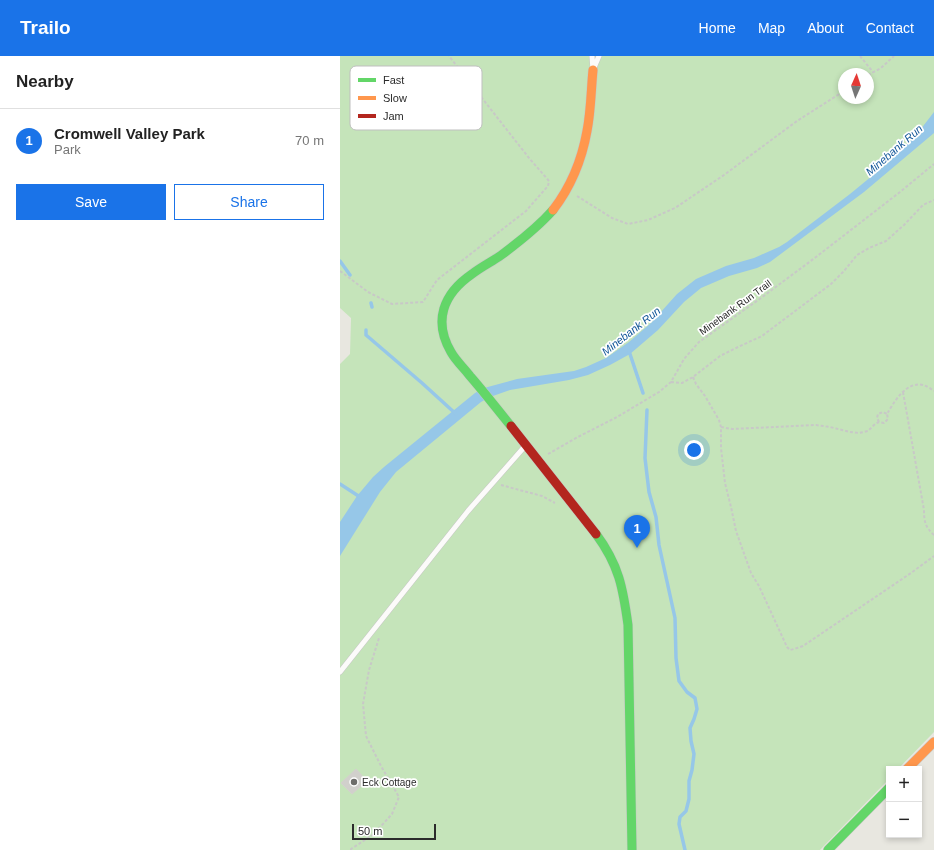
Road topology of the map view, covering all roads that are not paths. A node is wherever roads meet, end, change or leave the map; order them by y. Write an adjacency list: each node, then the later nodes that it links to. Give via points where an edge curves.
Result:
1 (592, 56): 3 (lane)
2 (599, 56): 3 (lane)
3 (593, 70): 4 (street, via 587,131 579,160 561,199 529,233 453,290 443,311 444,339 452,354)
4 (527, 444): 5 (lane, via 463,518); 9 (street, via 610,555 626,603)
5 (340, 672)
6 (934, 742): 7 (street)
7 (910, 766)
8 (886, 791): 10 (street)
9 (632, 850)
10 (828, 850)

